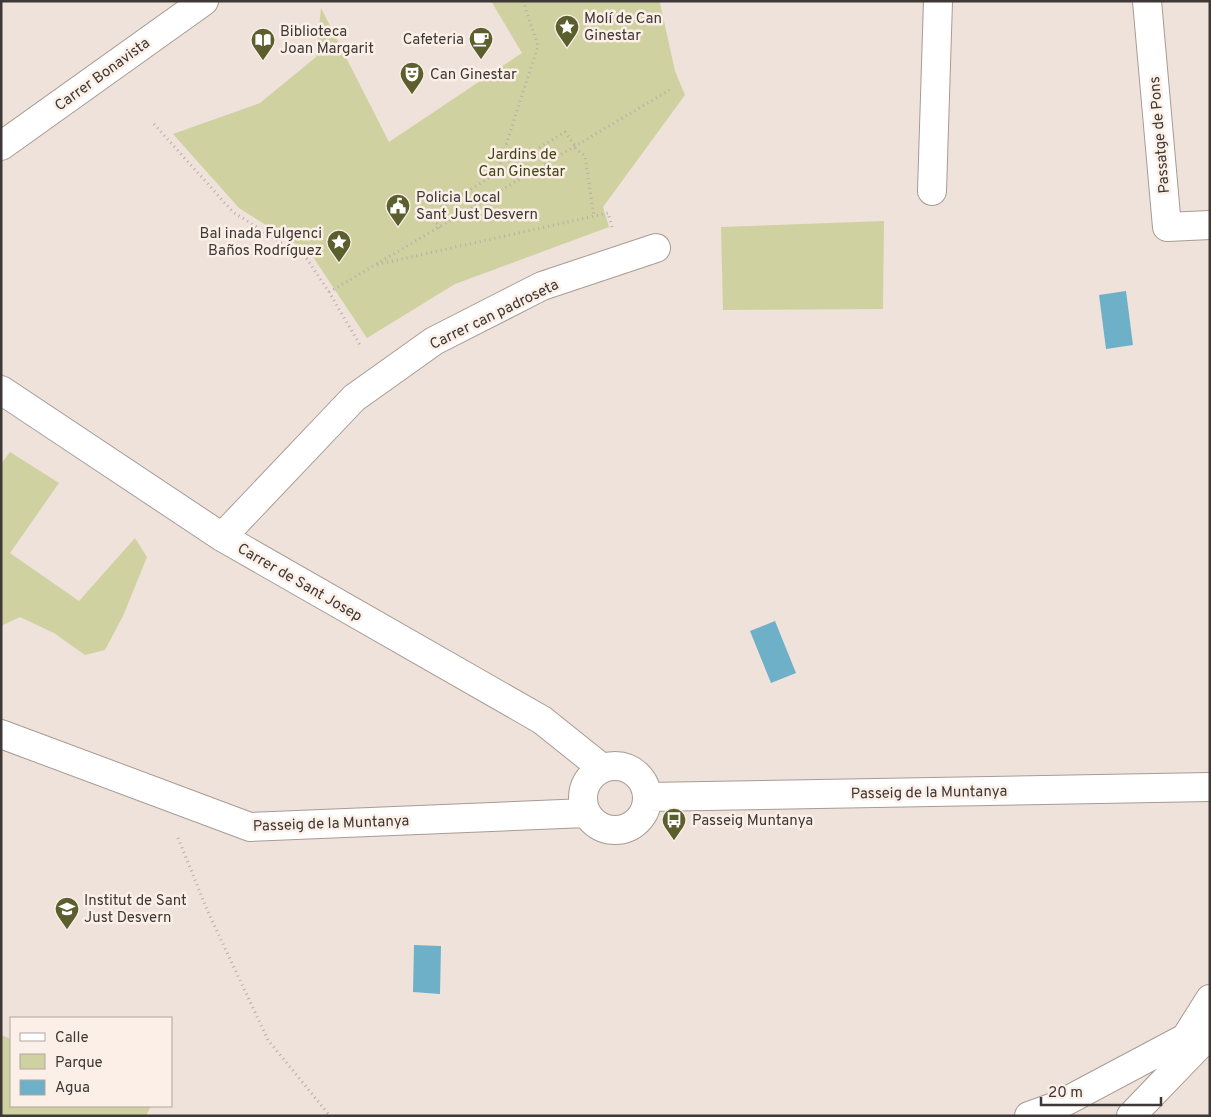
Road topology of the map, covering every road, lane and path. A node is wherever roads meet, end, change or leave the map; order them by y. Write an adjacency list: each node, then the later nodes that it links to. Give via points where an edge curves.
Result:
1 (204, 1): 7 (street, Carrer Bonavista)
2 (523, 1): 9 (path, via 538,46)
3 (938, 1): 10 (street)
4 (1148, 1): 12 (street, Passatge de Pons, via 1167,227)
5 (673, 88): 8 (path)
6 (154, 124): 17 (path, via 233,212 307,259)
7 (1, 146)
8 (575, 147): 9 (path, via 565,132); 11 (path, via 585,156); 13 (path)
9 (497, 173): 13 (path, via 430,214)
10 (932, 191)
11 (594, 217): 14 (path, via 608,213); 16 (path)
12 (1210, 224)
13 (440, 228): 16 (path)
14 (613, 230)
15 (656, 248): 20 (street, Carrer can padroseta, via 542,286 434,341 354,398)
16 (375, 266): 17 (path)
17 (329, 292): 18 (path)
18 (360, 345)
19 (1, 390): 20 (street, Carrer de Sant Josep)
20 (222, 537): 22 (street, Carrer de Sant Josep, via 542,720)
21 (1, 734): 24 (street, Passeig de la Muntanya)
22 (602, 768): 25 (street, via 624,766 641,777); 26 (street, via 584,787)
23 (1210, 787): 25 (street, Passeig de la Muntanya)
24 (159, 793): 26 (street, Passeig de la Muntanya, via 250,827); 29 (path, via 208,912 268,1040)
25 (648, 797): 26 (street, via 644,814 632,826 615,830 607,828 598,825)
26 (586, 813)
27 (1210, 999): 28 (street)
28 (1197, 1036): 30 (street, via 1057,1106); 31 (street)
29 (330, 1116)
30 (1029, 1116)
31 (1131, 1116)

